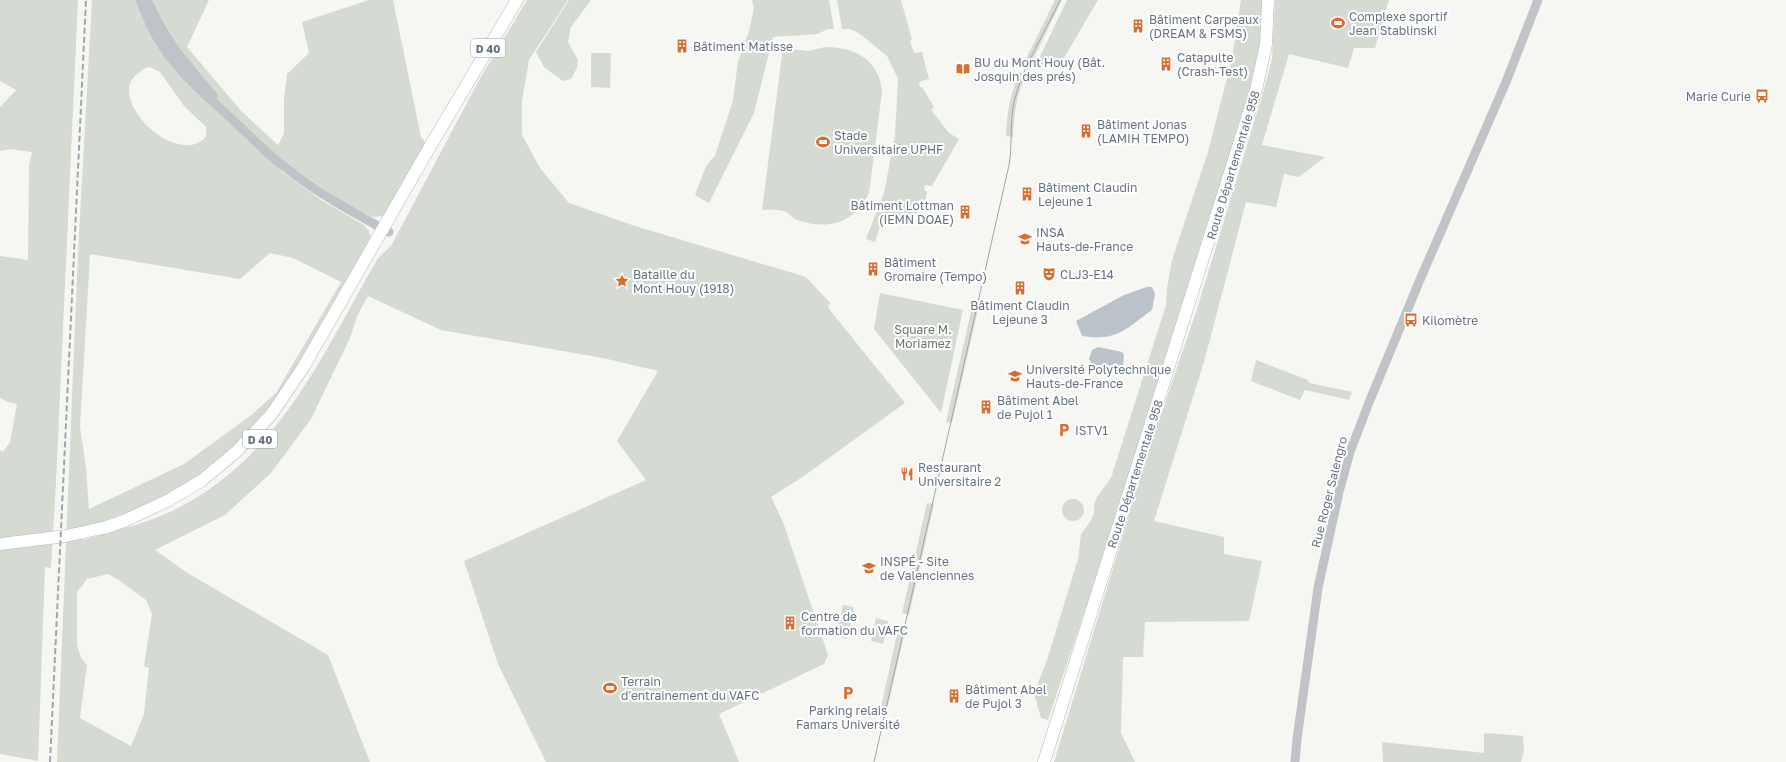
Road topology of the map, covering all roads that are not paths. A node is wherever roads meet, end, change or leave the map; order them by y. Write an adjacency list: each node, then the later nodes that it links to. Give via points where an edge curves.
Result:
1 (140, 0): 6 (street, via 156,36 172,59 197,87)
2 (147, 0): 6 (street, via 170,44)
3 (517, 0): 7 (main road, D 40, via 430,145)
4 (1268, 0): 9 (main road, Route Départementale 958, via 1265,48 1254,96)
5 (1538, 3): 10 (street, Rue Roger Salengro, via 1359,425 1342,480 1318,592)
6 (235, 122): 7 (street, via 273,158 299,178)
7 (386, 230): 8 (main road, D 40, via 282,400 231,458 175,497 104,528 66,536)
8 (0, 544)
9 (1044, 762)
10 (1296, 762)

